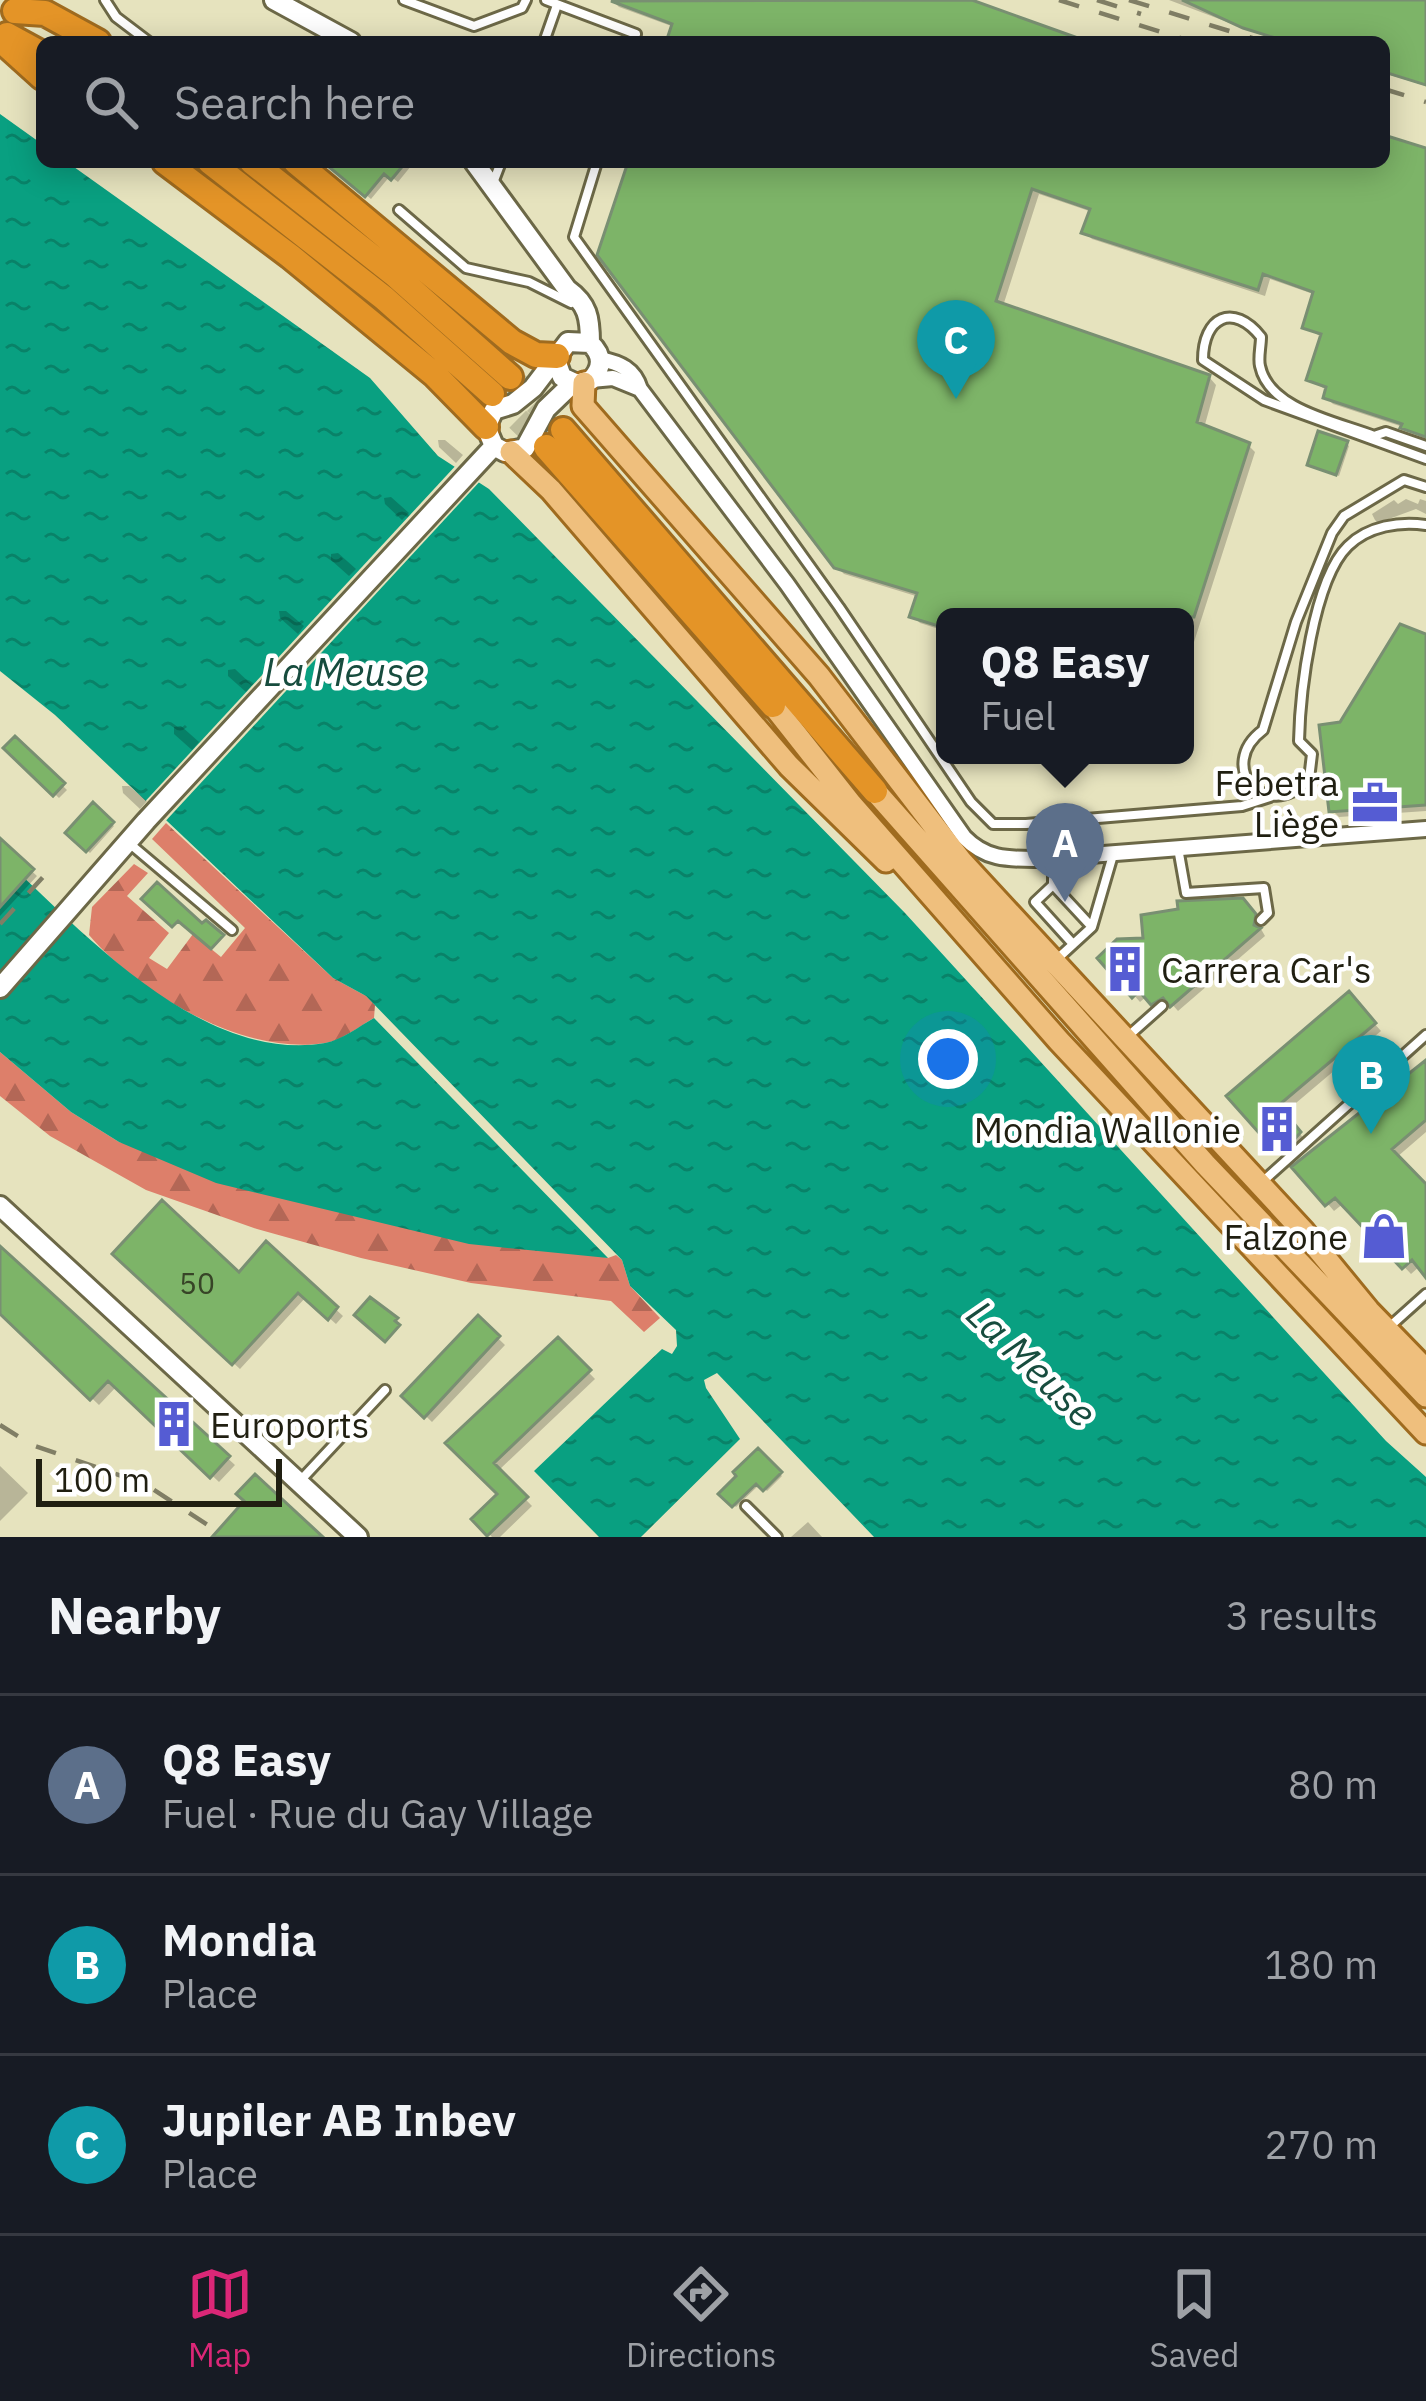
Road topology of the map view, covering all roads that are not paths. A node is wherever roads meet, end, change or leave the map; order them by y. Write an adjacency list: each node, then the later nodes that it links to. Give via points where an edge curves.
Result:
1 (105, 0): 10 (lane)
2 (274, 0): 11 (street)
3 (404, 0): 4 (lane, via 474,26)
4 (526, 0)
5 (546, 0): 6 (lane)
6 (557, 5): 12 (lane); 13 (lane)
7 (4, 21): 8 (highway); 9 (highway, via 45,13); 14 (highway); 15 (highway)
8 (51, 36)
9 (87, 36)
10 (141, 36)
11 (340, 36)
12 (546, 36)
13 (636, 36)
14 (36, 49)
15 (36, 68)
16 (173, 168): 33 (highway, via 435,375)
17 (217, 168): 30 (highway)
18 (260, 168): 30 (highway, via 394,274)
19 (303, 168): 27 (highway, via 512,343 536,356)
20 (478, 168): 23 (street)
21 (499, 168): 23 (lane)
22 (595, 168): 38 (lane, via 574,237)
23 (492, 187): 25 (street)
24 (399, 210): 25 (lane, via 466,268)
25 (569, 296): 26 (street, via 586,308); 27 (street, via 575,321)
26 (595, 351): 27 (street); 28 (street, via 599,369); 29 (street, via 630,370)
27 (560, 352): 28 (street, via 558,371); 30 (street)
28 (582, 382): 29 (street, via 613,378); 31 (street); 52 (main road, via 584,406 819,676 961,860)
29 (640, 389): 46 (street, via 964,837 994,856)
30 (505, 391): 31 (street); 33 (street, via 494,410)
31 (548, 434): 33 (street); 37 (highway); 40 (highway)
32 (1426, 446): 34 (lane, via 1386,432 1374,436 1284,400 1259,365 1262,337 1250,323 1228,318 1203,337 1203,360 1264,400)
33 (493, 447): 43 (street); 53 (main road, via 550,490 789,766)
34 (1426, 459)
35 (1426, 487): 41 (lane, via 1404,480 1344,516 1332,533 1263,730 1242,758 1253,788)
36 (1426, 525): 41 (lane, via 1382,527 1349,544 1332,570 1301,680 1299,741 1312,754 1309,779 1296,792)
37 (773, 705): 53 (main road); 67 (main road, via 1108,1080)
38 (936, 750)
39 (945, 764): 41 (lane, via 993,824 1220,808)
40 (875, 791): 58 (main road)
41 (1270, 797)
42 (1426, 829): 44 (street)
43 (128, 842): 50 (lane); 54 (street)
44 (1178, 845): 45 (street); 48 (lane, via 1186,893 1264,888 1268,913)
45 (1114, 851): 46 (street); 49 (lane)
46 (1052, 857): 47 (lane)
47 (1053, 885): 49 (lane); 51 (lane, via 1035,902)
48 (1261, 920)
49 (1092, 927): 51 (lane)
50 (232, 930)
51 (1073, 944): 52 (lane)
52 (1055, 961): 57 (main road)
53 (989, 962): 68 (main road)
54 (0, 988)
55 (1162, 1006): 57 (lane)
56 (1426, 1035): 59 (lane)
57 (1125, 1039): 59 (main road)
58 (1165, 1117): 62 (main road); 66 (main road)
59 (1260, 1184): 62 (main road)
60 (0, 1206): 69 (street)
61 (1426, 1294): 63 (lane)
62 (1369, 1310): 63 (main road)
63 (1387, 1329): 64 (main road)
64 (1426, 1370)
65 (385, 1390): 69 (lane)
66 (1426, 1396)
67 (1426, 1413)
68 (1426, 1433)
69 (298, 1484): 71 (street)
70 (746, 1506): 72 (lane)
71 (358, 1537)
72 (777, 1537)

